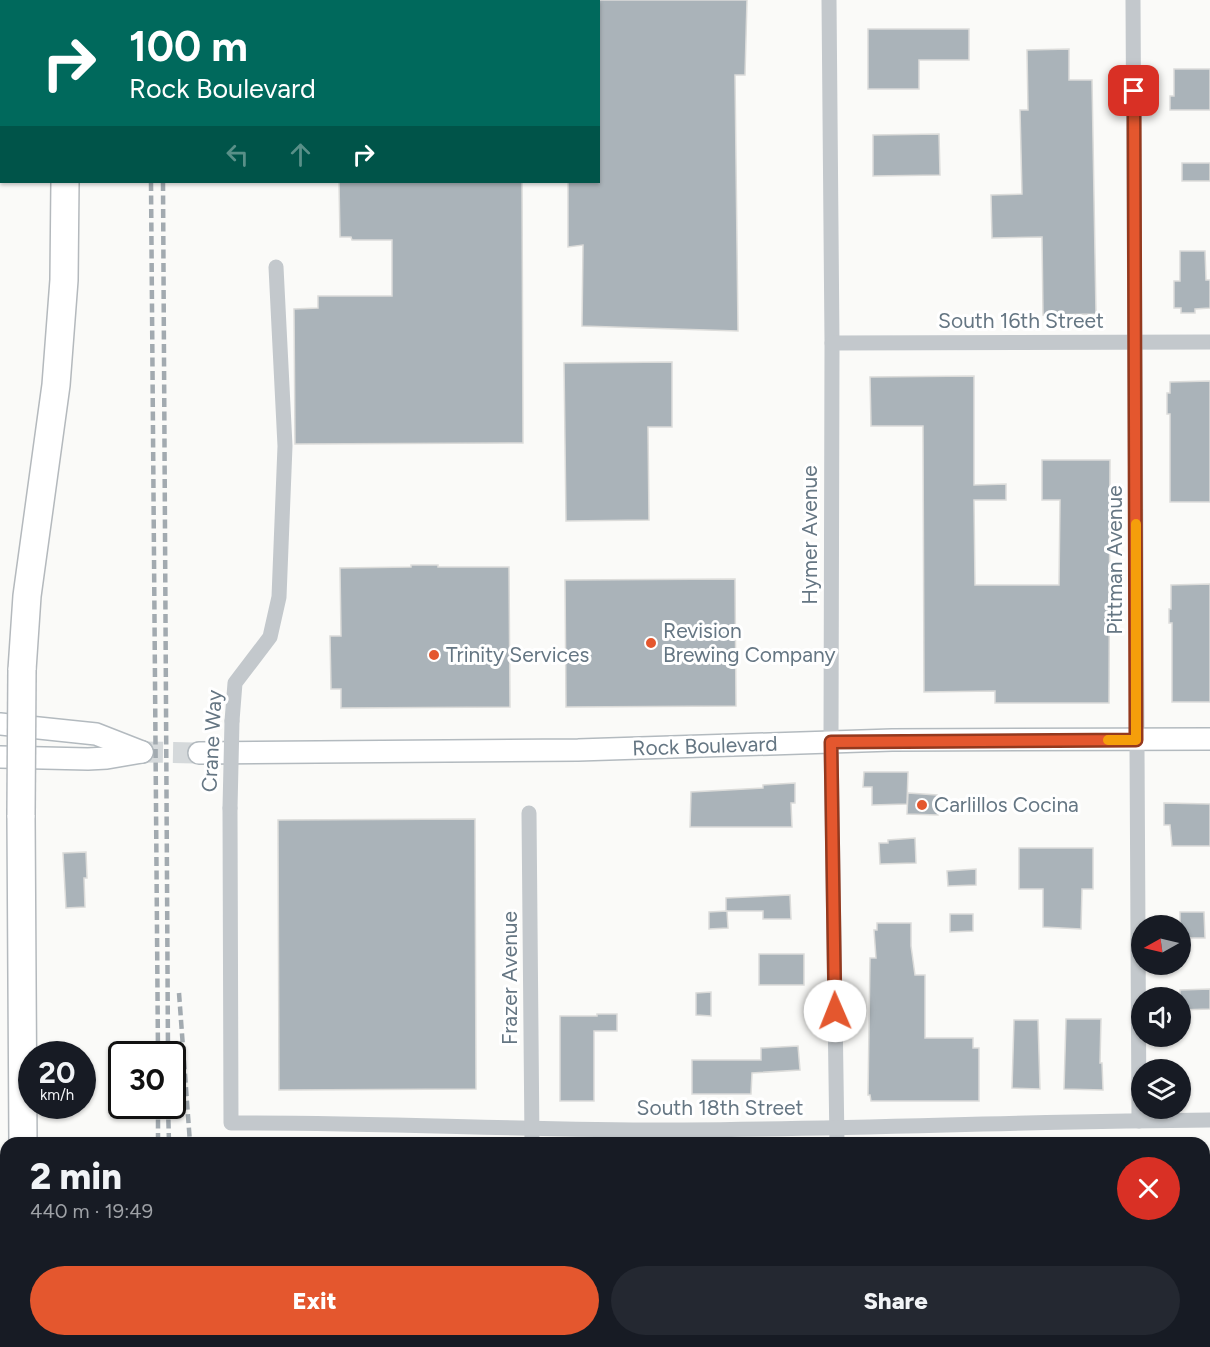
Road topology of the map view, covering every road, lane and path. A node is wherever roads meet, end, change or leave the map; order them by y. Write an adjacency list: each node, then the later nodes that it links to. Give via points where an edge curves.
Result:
1 (829, 0): 7 (street, Hymer Avenue)
2 (1133, 0): 5 (street, Pittman Avenue)
3 (64, 183): 20 (highway, bridge, via 64,280 56,385 27,596 22,669)
4 (276, 267): 17 (street, Crane Way, bridge, via 285,446 279,597 270,637 235,683 230,808)
5 (1136, 342): 6 (street, South 16th Street); 7 (street, South 16th Street); 10 (street, Pittman Avenue)
6 (1210, 342)
7 (832, 343): 11 (street, Hymer Avenue)
8 (0, 724): 13 (main road, via 96,734 142,752 88,759)
9 (1210, 739): 10 (main road, Rock Boulevard)
10 (1136, 740): 11 (main road, Rock Boulevard); 16 (street, Pittman Avenue)
11 (831, 742): 12 (main road, Rock Boulevard, via 578,750); 19 (street, Hymer Avenue)
12 (199, 753)
13 (0, 757)
14 (529, 813): 18 (street, Frazer Avenue)
15 (1210, 1120): 16 (street, South 18th Street)
16 (1139, 1121): 19 (street, South 18th Street)
17 (231, 1123): 18 (street, South 18th Street, via 370,1123)
18 (532, 1136): 19 (street, South 18th Street, via 681,1130)
19 (837, 1136)
20 (23, 1137)

